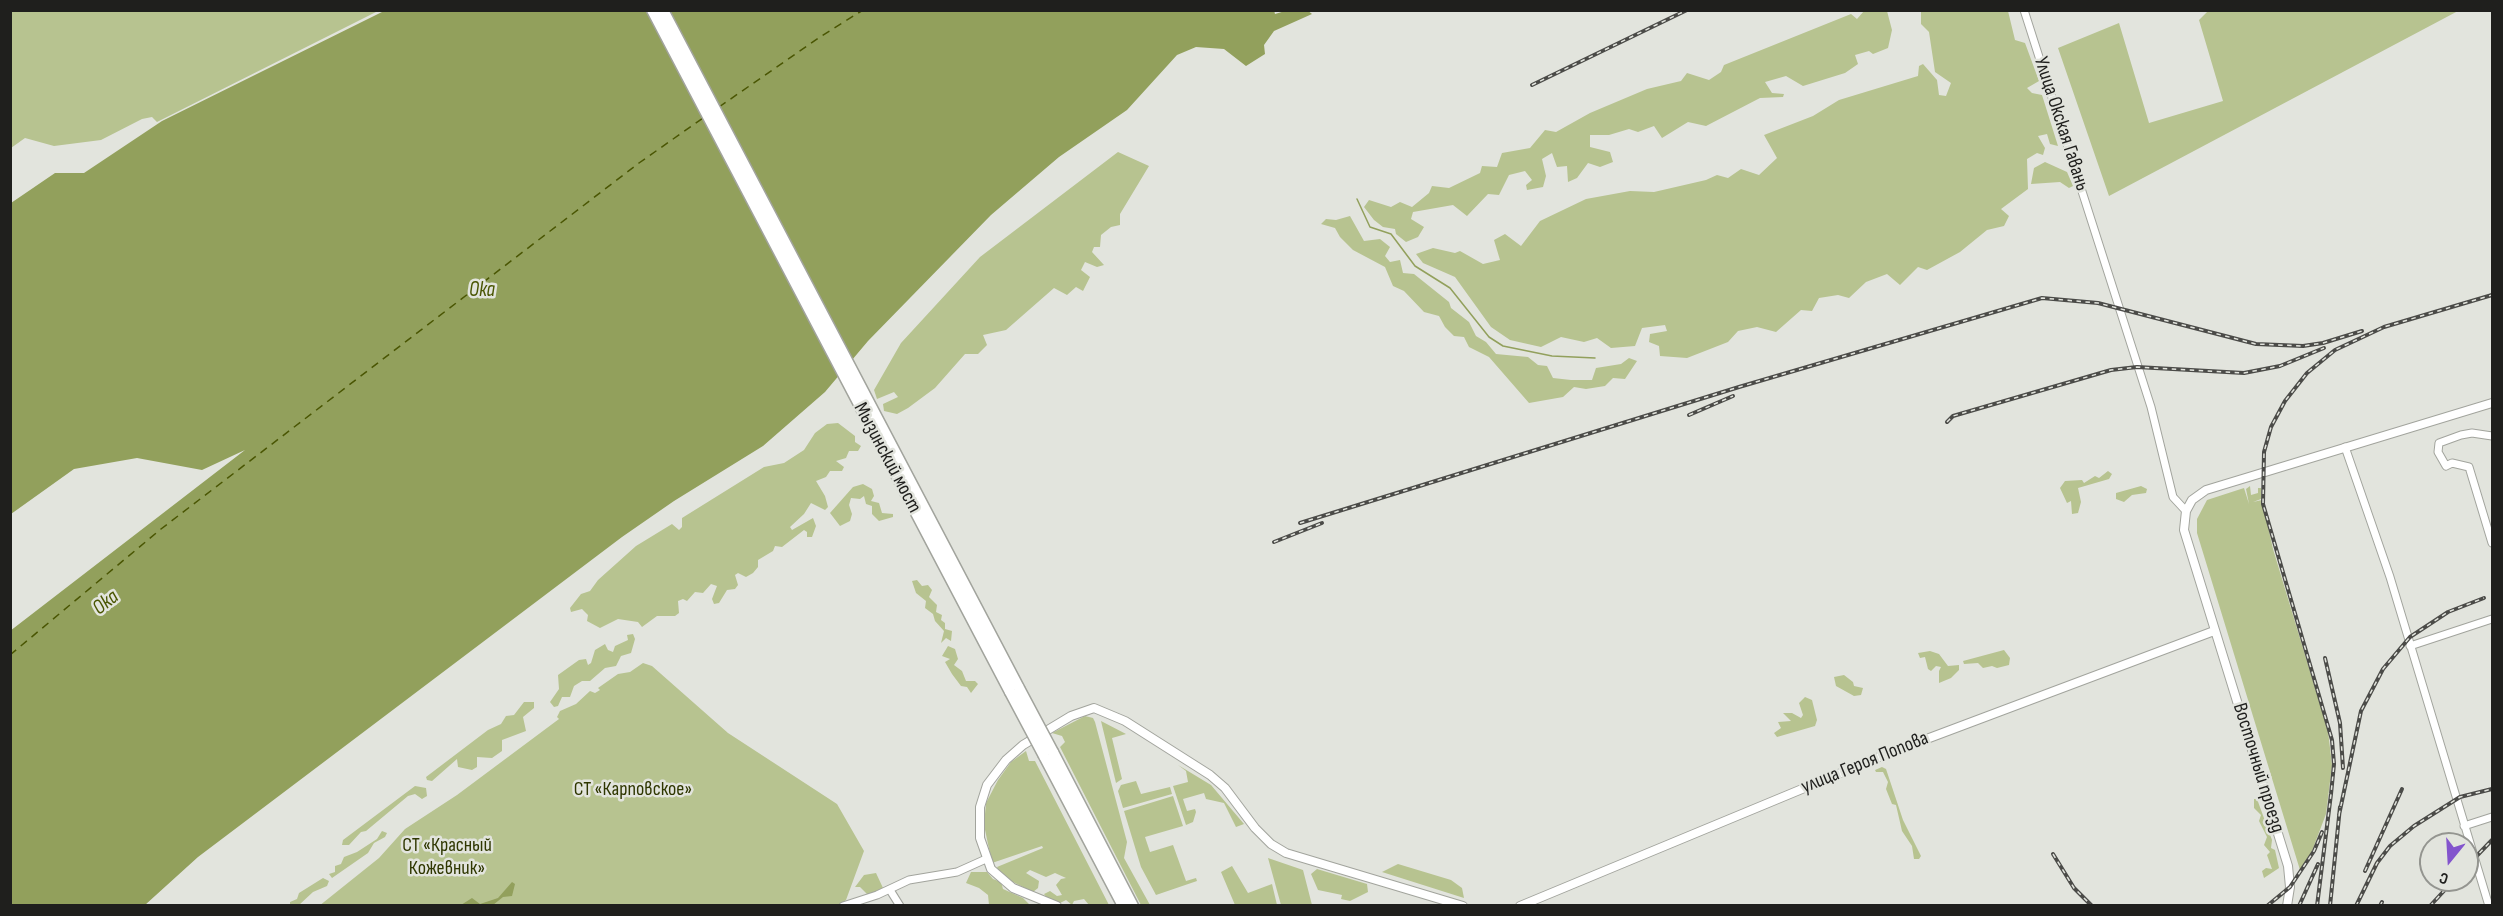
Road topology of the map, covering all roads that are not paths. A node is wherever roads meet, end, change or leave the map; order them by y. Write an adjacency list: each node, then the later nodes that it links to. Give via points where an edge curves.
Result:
1 (652, 10): 7 (main road, Мызинский мост)
2 (663, 10): 7 (main road, Мызинский мост)
3 (2024, 10): 8 (street, Улица Окская Гавань, via 2151,408 2173,497)
4 (2493, 403): 6 (street)
5 (2493, 436): 9 (street, via 2462,435 2439,443 2438,452 2446,466 2452,463 2469,467)
6 (2345, 447): 8 (street, via 2206,490 2192,500); 12 (street)
7 (910, 493): 13 (main road, Мызинский мост, bridge)
8 (2186, 512): 11 (street, Восточный проезд, via 2184,530)
9 (2493, 543)
10 (2493, 619): 12 (street)
11 (2214, 631): 26 (street, улица Героя Попова, via 1884,754); 27 (street, Восточный проезд, via 2288,866)
12 (2410, 646): 15 (street)
13 (1049, 754): 23 (main road, Мызинский мост); 24 (main road, Мызинский мост)
14 (2493, 817): 15 (street)
15 (2464, 826): 28 (street)
16 (986, 860): 17 (street, via 957,872 909,880); 18 (street, via 999,878); 19 (street, via 979,820 987,785 1023,745 1071,716 1094,708 1125,721 1210,775 1255,828 1286,853)
17 (890, 890): 20 (street); 21 (street)
18 (1038, 902): 22 (street)
19 (1449, 904): 25 (street)
20 (843, 906)
21 (900, 906)
22 (1057, 906)
23 (1123, 906)
24 (1133, 906)
25 (1463, 906)
26 (1520, 906)
27 (2287, 906)
28 (2489, 906)

